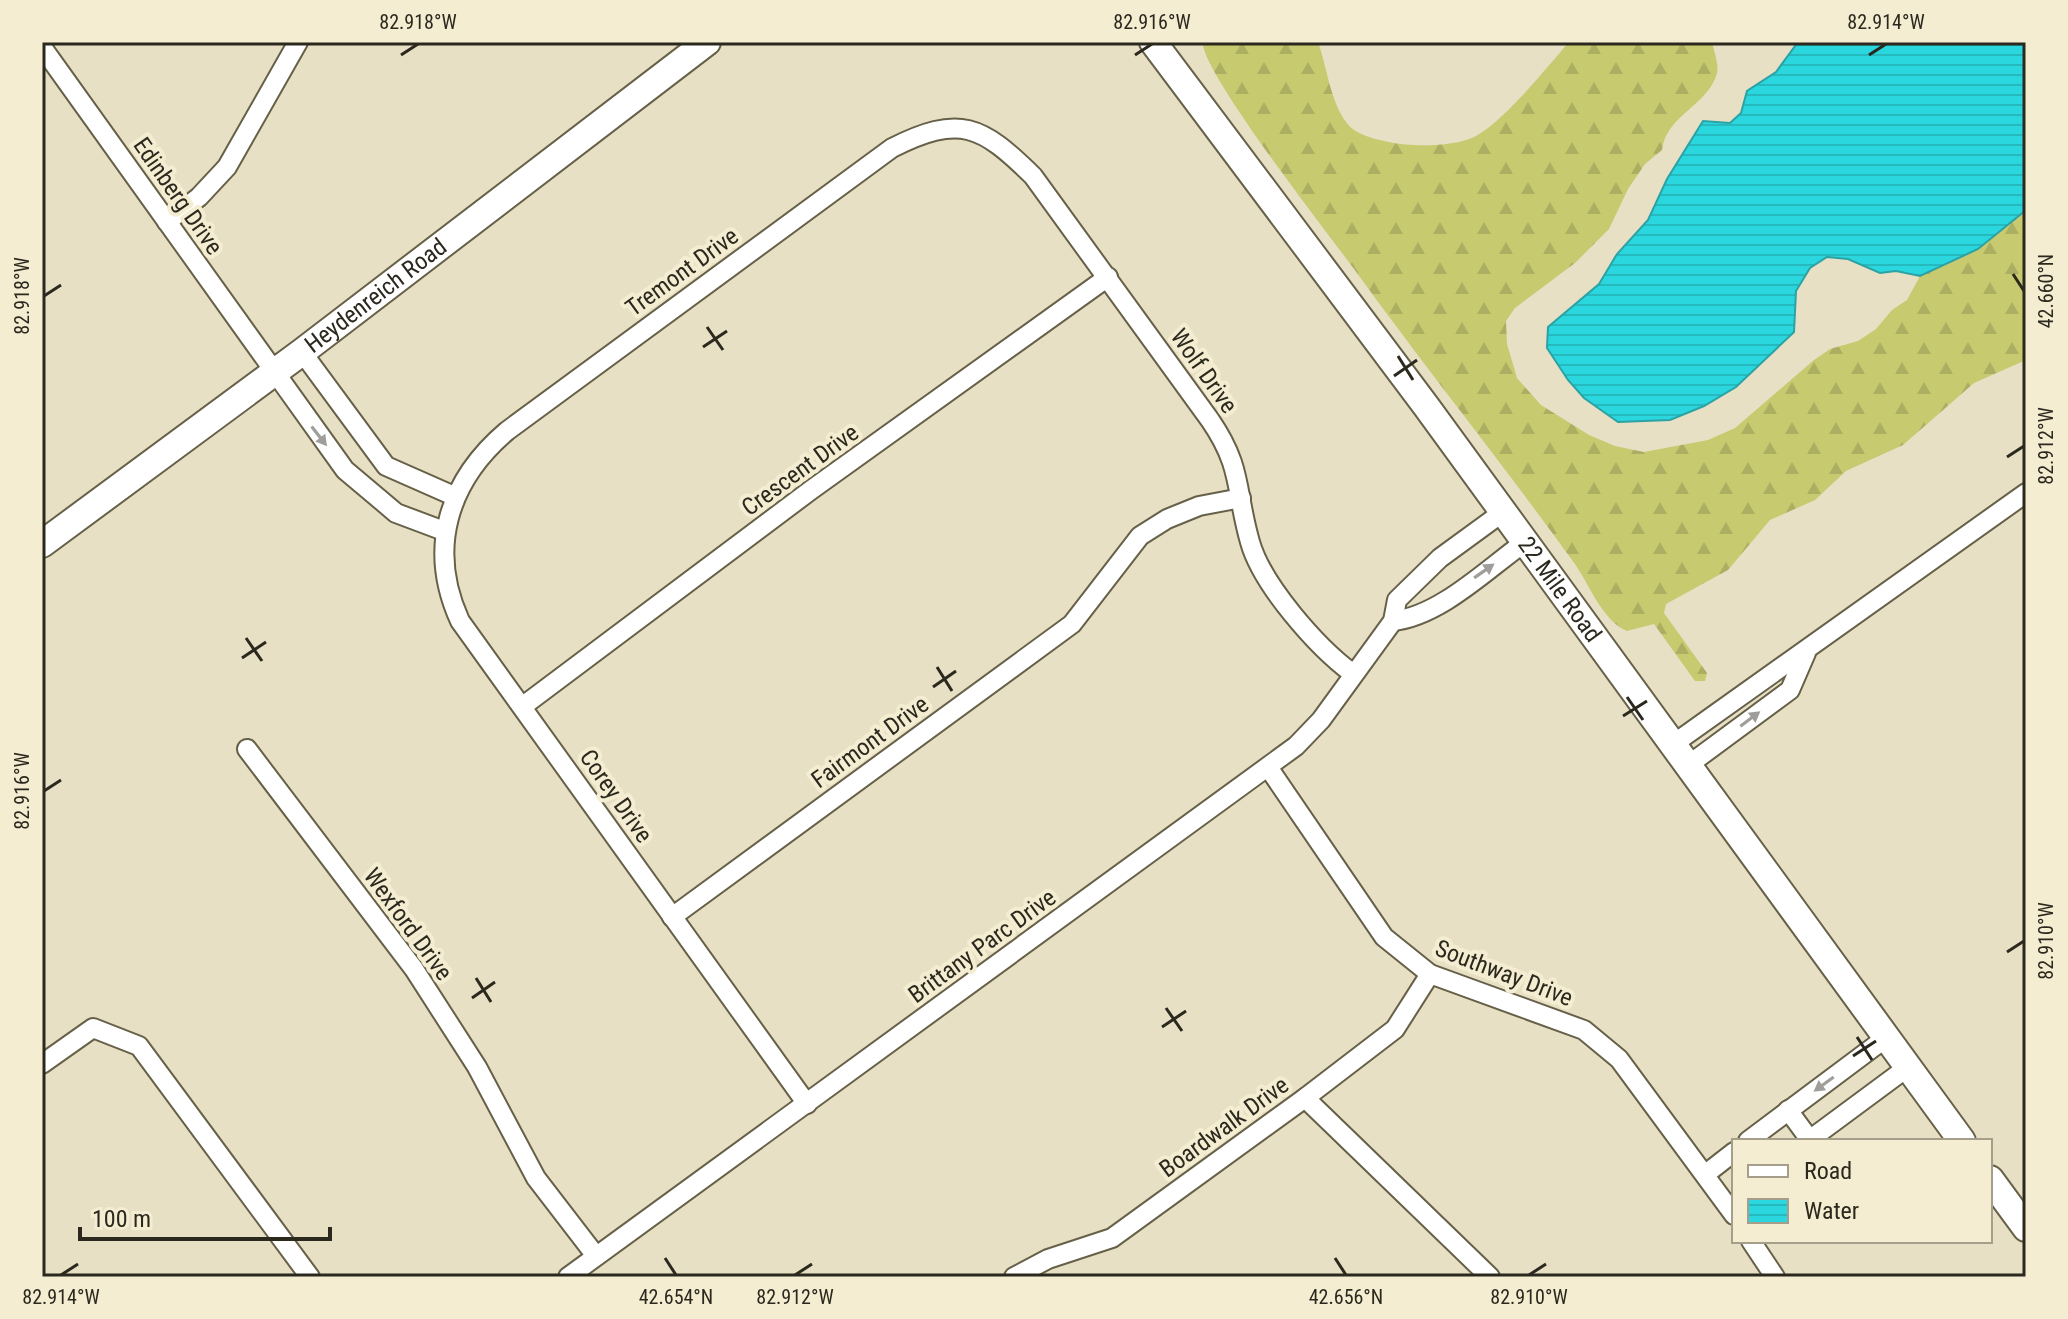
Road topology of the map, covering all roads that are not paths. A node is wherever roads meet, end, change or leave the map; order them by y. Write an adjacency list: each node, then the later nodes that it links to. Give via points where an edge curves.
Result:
1 (298, 42): 6 (street, via 227,167)
2 (707, 42): 8 (street, Heydenreich Road)
3 (1153, 42): 15 (street, 22 Mile Road)
4 (44, 53): 6 (street, Edinberg Drive)
5 (965, 127): 7 (street, Wolf Drive, via 1003,148 1033,176); 12 (street, Tremont Drive, via 905,141 862,169 507,431 476,462)
6 (167, 222): 9 (street, Edinberg Drive)
7 (1108, 277): 13 (street, Wolf Drive, via 1225,442); 23 (street, Crescent Drive)
8 (302, 352): 9 (street, Heydenreich Road); 10 (street)
9 (274, 373): 11 (street, Edinberg Drive, one-way to 11, via 345,470); 18 (street, Heydenreich Road)
10 (386, 466): 11 (street); 12 (street)
11 (366, 490): 16 (street, Edinberg Drive, via 396,513)
12 (454, 496): 16 (street, Corey Drive)
13 (1241, 498): 22 (street, Wolf Drive, via 1260,566 1321,646); 27 (street, Fairmont Drive, via 1199,506 1140,536 1072,624)
14 (2024, 498): 25 (street, via 1806,653)
15 (1503, 512): 17 (street, 22 Mile Road); 19 (street, Brittany Parc Drive)
16 (444, 531): 23 (street, Corey Drive, via 443,566 460,621)
17 (1525, 542): 20 (street, one-way to 17); 25 (street, 22 Mile Road)
18 (42, 544)
19 (1423, 573): 20 (street); 21 (street, Brittany Parc Drive, via 1397,600)
20 (1443, 600): 21 (street, via 1411,619)
21 (1393, 621): 22 (street, Brittany Parc Drive)
22 (1352, 673): 26 (street, Brittany Parc Drive, via 1309,735)
23 (523, 706): 27 (street, Corey Drive)
24 (247, 749): 45 (street, Wexford Drive, via 414,969 477,1067 536,1178)
25 (1680, 756): 29 (street, 22 Mile Road)
26 (1268, 767): 28 (street, Southway Drive, via 1384,937); 33 (street, Brittany Parc Drive)
27 (672, 917): 33 (street, Corey Drive)
28 (1430, 974): 32 (street, Boardwalk Drive, via 1395,1029); 40 (street, Southway Drive, via 1584,1030 1619,1059)
29 (1887, 1037): 31 (street, 22 Mile Road); 34 (street, one-way to 34)
30 (42, 1064): 47 (street, via 93,1028 139,1046)
31 (1908, 1067): 37 (street); 38 (street, 22 Mile Road)
32 (1305, 1098): 46 (street); 49 (street, Boardwalk Drive, via 1112,1238 1048,1259)
33 (807, 1104): 45 (street, Brittany Parc Drive)
34 (1788, 1110): 35 (street); 36 (street)
35 (1751, 1139)
36 (1808, 1139)
37 (1810, 1139)
38 (1961, 1139)
39 (1732, 1154): 40 (street)
40 (1707, 1173): 42 (street, Southway Drive)
41 (1992, 1182): 43 (street)
42 (1730, 1202)
43 (2026, 1228)
44 (1752, 1243): 50 (street)
45 (596, 1256): 48 (street, Brittany Parc Drive)
46 (1480, 1274)
47 (310, 1277)
48 (568, 1277)
49 (1014, 1277)
50 (1775, 1277)

